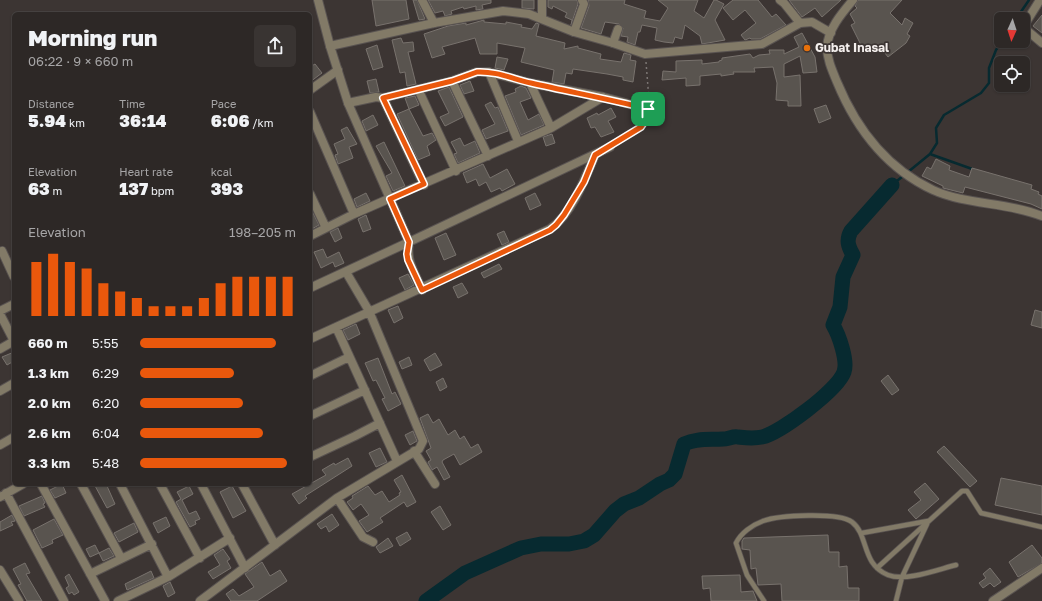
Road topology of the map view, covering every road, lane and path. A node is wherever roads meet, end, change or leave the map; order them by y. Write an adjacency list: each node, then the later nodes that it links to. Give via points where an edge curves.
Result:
1 (318, 0): 16 (street)
2 (422, 0): 9 (street)
3 (542, 0): 8 (street)
4 (582, 0): 12 (street, via 584,4)
5 (780, 0): 10 (street)
6 (853, 0): 13 (street, via 838,18)
7 (1040, 2): 15 (street, via 1023,27)
8 (542, 18): 9 (street, via 503,11); 12 (street)
9 (434, 23): 16 (street)
10 (800, 23): 13 (street, via 812,22); 17 (street, via 762,44)
11 (618, 29): 14 (street)
12 (574, 32): 14 (street)
13 (831, 33): 39 (street, via 827,48 828,58 849,109 870,141 898,168 945,194 1017,208)
14 (613, 43): 17 (street)
15 (1042, 43)
16 (330, 46): 18 (street)
17 (645, 54): 27 (path)
18 (338, 70): 22 (street); 26 (street)
19 (489, 72): 20 (street, via 477,72); 21 (street); 30 (street)
20 (452, 81): 23 (street); 33 (street)
21 (530, 83): 24 (street); 29 (street)
22 (312, 89)
23 (418, 89): 25 (street); 34 (street)
24 (603, 97): 27 (street); 29 (street)
25 (383, 98): 26 (street); 35 (street)
26 (348, 103): 37 (street)
27 (648, 109): 31 (path, via 641,127)
28 (312, 117): 38 (street)
29 (551, 128): 30 (street)
30 (518, 141): 33 (street)
31 (610, 147): 32 (street)
32 (595, 155): 42 (street); 47 (street, via 584,182 556,225 550,230)
33 (488, 156): 34 (street)
34 (456, 171): 35 (street)
35 (424, 184): 37 (street)
36 (312, 198): 40 (street)
37 (390, 199): 38 (street); 42 (street)
38 (354, 214): 40 (street)
39 (1042, 216)
40 (326, 228): 41 (street)
41 (312, 235)
42 (409, 242): 44 (street); 47 (street, via 408,260)
43 (2, 251): 45 (street)
44 (346, 272): 46 (street); 49 (street)
45 (12, 274)
46 (312, 287)
47 (422, 290): 49 (street)
48 (12, 305): 50 (street)
49 (369, 311): 51 (street); 65 (street, via 423,441)
50 (0, 312): 52 (street)
51 (336, 327): 53 (street); 56 (street)
52 (12, 337)
53 (312, 338)
54 (12, 342): 55 (street)
55 (0, 349)
56 (350, 357): 57 (street); 59 (street)
57 (312, 375)
58 (12, 384): 60 (street)
59 (365, 390): 61 (street); 62 (street)
60 (0, 391)
61 (312, 415)
62 (380, 423): 66 (street); 67 (street)
63 (12, 438): 64 (street)
64 (0, 444)
65 (414, 451): 67 (street); 68 (street)
66 (312, 456)
67 (397, 461): 77 (street)
68 (436, 484)
69 (19, 486): 76 (street)
70 (42, 486): 92 (street)
71 (81, 486): 85 (street)
72 (121, 486): 83 (street)
73 (161, 486): 86 (street)
74 (202, 486): 81 (street)
75 (246, 486): 84 (street)
76 (3, 495): 96 (street)
77 (337, 498): 82 (street, via 363,537); 84 (street)
78 (928, 521): 79 (lane, via 965,490 981,514); 80 (lane); 89 (lane); 94 (lane)
79 (1042, 526)
80 (862, 533): 89 (lane, via 866,551); 100 (lane, via 847,517 835,515 773,518 754,525 739,536 736,543 747,575)
81 (230, 538): 86 (street); 88 (street)
82 (373, 542)
83 (152, 544): 85 (street); 93 (street)
84 (275, 545): 88 (street)
85 (121, 558): 92 (street)
86 (200, 558): 93 (street)
87 (956, 565): 94 (lane)
88 (245, 568): 99 (street)
89 (877, 568): 94 (lane, via 889,575)
90 (1042, 568): 102 (street)
91 (0, 570): 95 (street)
92 (90, 574): 97 (street)
93 (168, 577): 98 (street)
94 (902, 577): 101 (lane)
95 (19, 601)
96 (64, 601)
97 (105, 601)
98 (118, 601)
99 (200, 601)
100 (764, 601)
101 (896, 601)
102 (993, 601)

